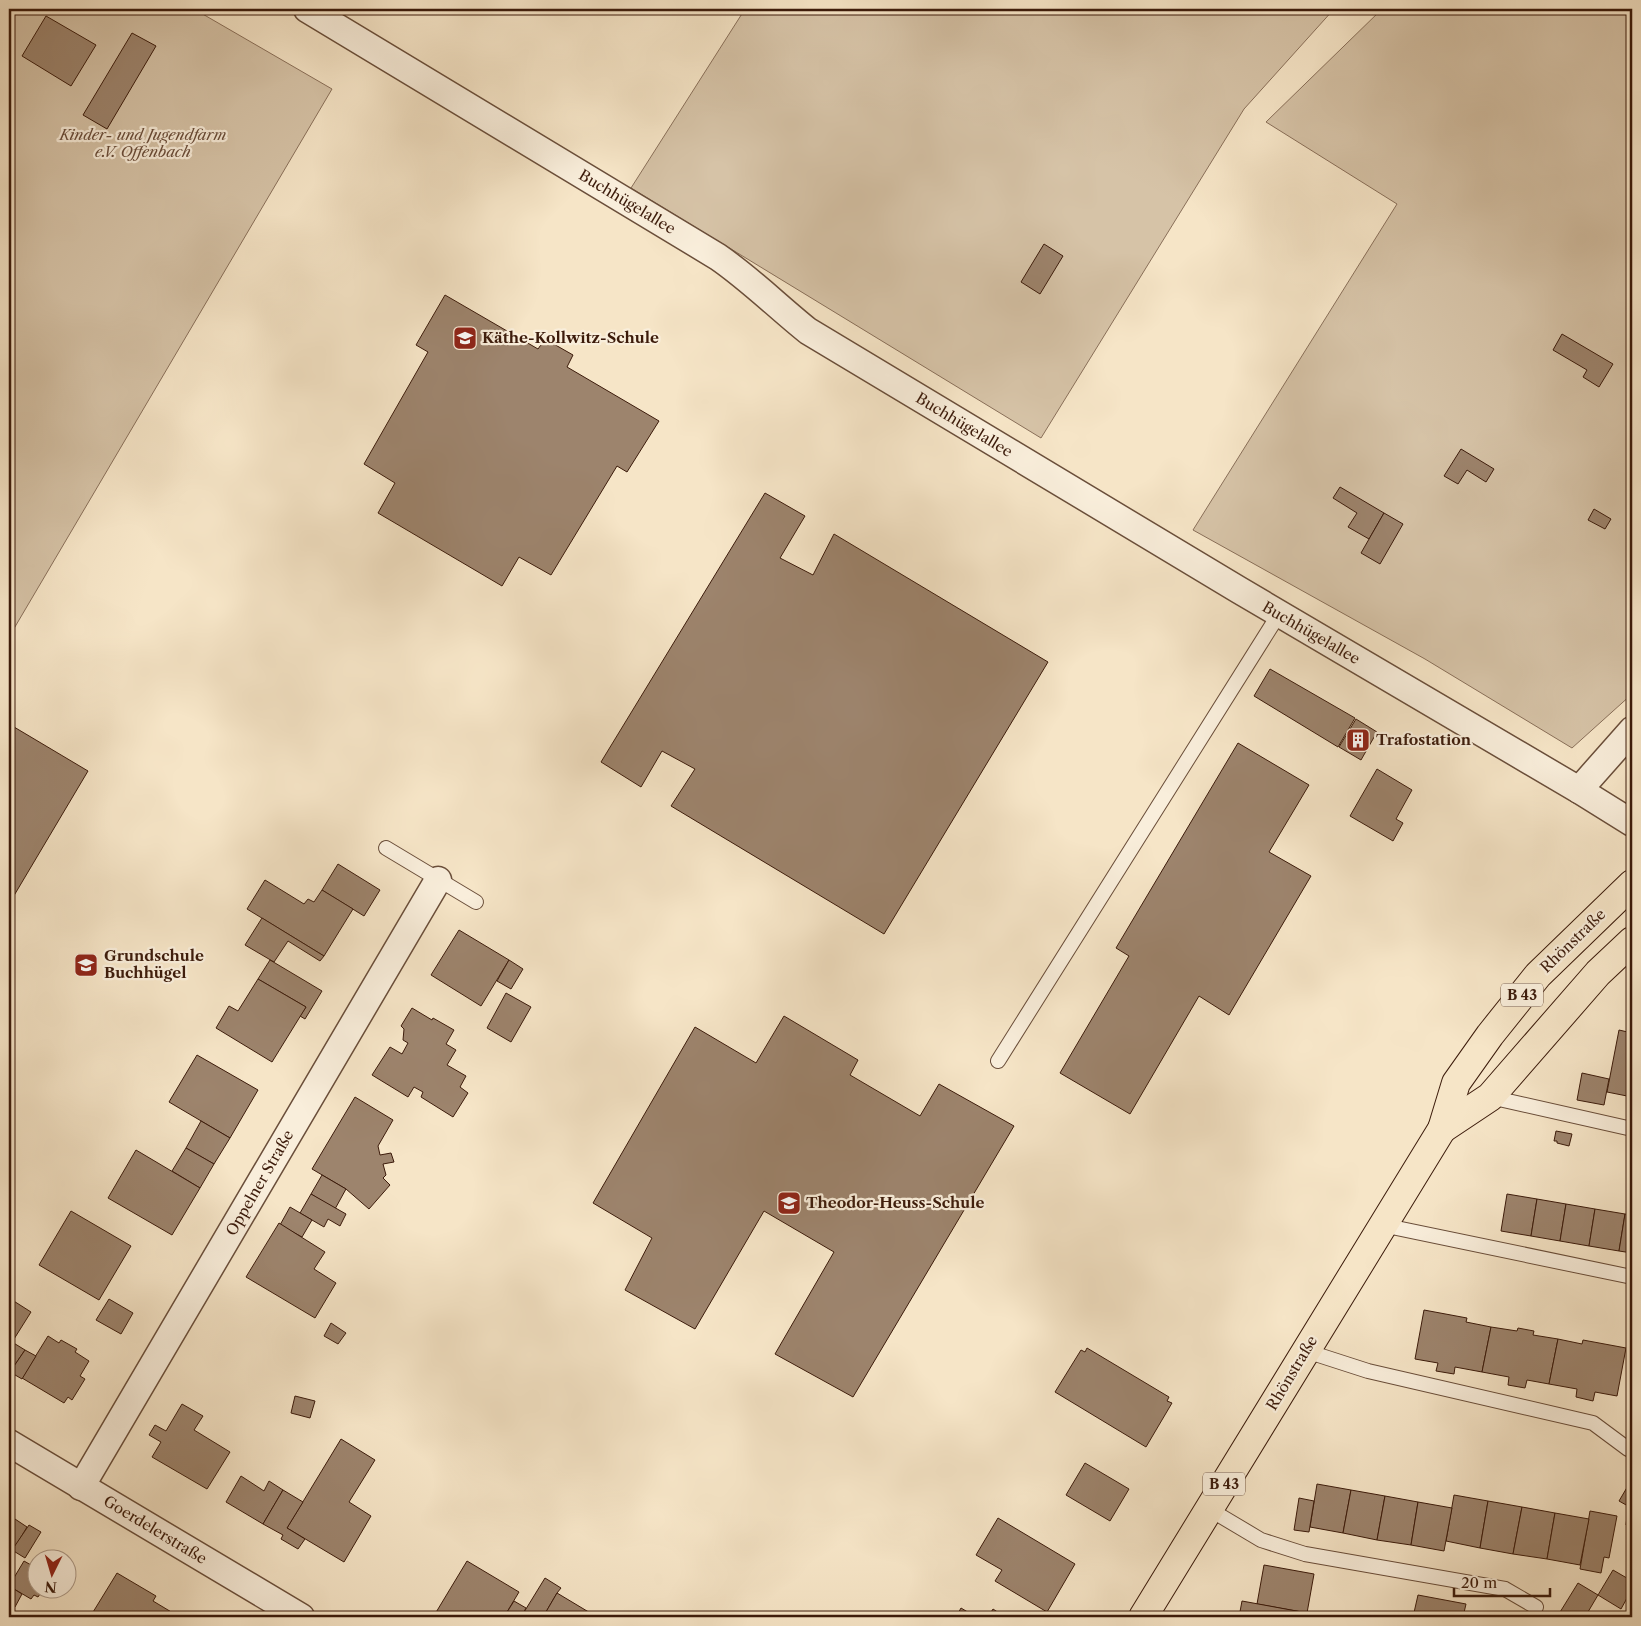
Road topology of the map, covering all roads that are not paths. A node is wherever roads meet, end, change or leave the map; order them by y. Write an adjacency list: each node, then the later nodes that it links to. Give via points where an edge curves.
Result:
1 (307, 9): 2 (street, Buchhügelallee, via 718,257 808,331)
2 (1279, 614): 4 (street, Buchhügelallee); 11 (lane)
3 (1632, 730): 4 (street)
4 (1579, 790): 5 (street, Buchhügelallee)
5 (1632, 823)
6 (386, 848): 7 (lane)
7 (438, 880): 9 (lane); 20 (street, Oppelner Straße)
8 (1632, 884): 13 (main road, Rhönstraße / B 43, via 1538,975 1490,1035 1456,1083)
9 (476, 902)
10 (1632, 941): 12 (main road, Rhönstraße / B 43, via 1598,973)
11 (998, 1061)
12 (1490, 1098): 13 (main road, Rhönstraße / B 43); 14 (lane)
13 (1442, 1129): 15 (main road, Rhönstraße / B 43)
14 (1632, 1129)
15 (1382, 1225): 16 (lane); 17 (main road, Rhönstraße / B 43)
16 (1632, 1276)
17 (1306, 1351): 19 (lane, via 1368,1371 1593,1423); 21 (main road, Rhönstraße / B 43)
18 (9, 1443): 20 (street, Goerdelerstraße)
19 (1628, 1449)
20 (81, 1487): 23 (street, Goerdelerstraße)
21 (1209, 1509): 22 (lane, via 1261,1540 1285,1549 1505,1589); 24 (main road, Rhönstraße / B 43)
22 (1536, 1607)
23 (301, 1617)
24 (1143, 1617)

